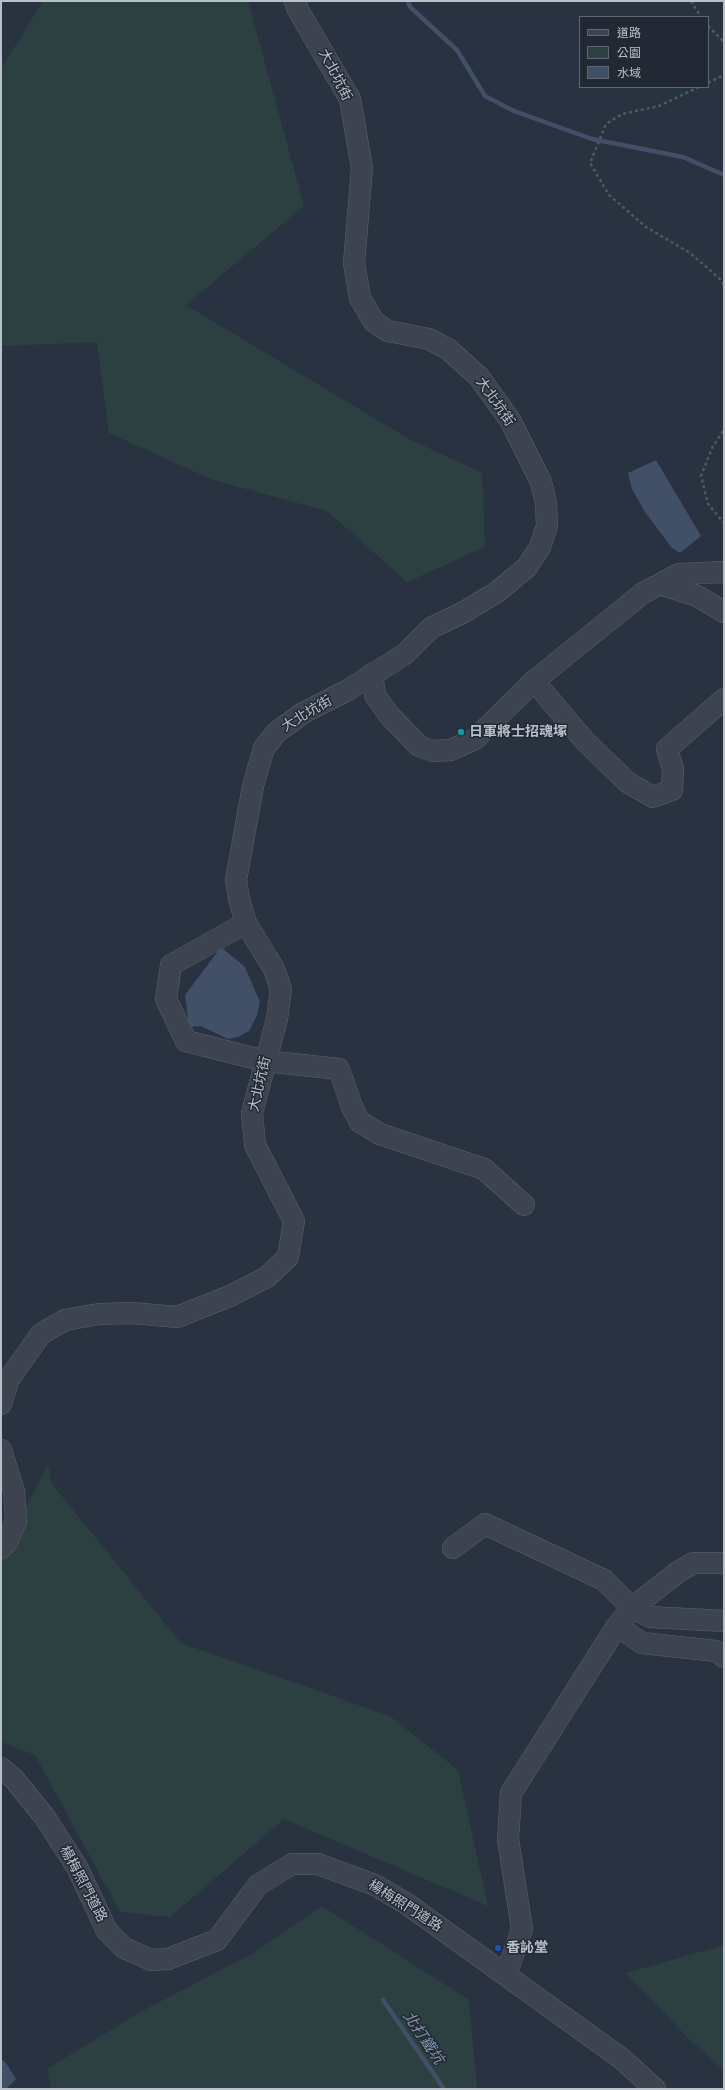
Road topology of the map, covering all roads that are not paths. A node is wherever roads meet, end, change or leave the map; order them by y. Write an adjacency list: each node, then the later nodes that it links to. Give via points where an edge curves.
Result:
1 (295, 1): 5 (street, 大北坑街, via 350,99 362,168 354,263 360,298 374,322 388,331 429,339 448,349 480,377 510,420 541,482 546,503 547,526 540,547 527,566 497,592 431,628 405,654)
2 (724, 572): 3 (street, via 679,574)
3 (660, 584): 4 (street, via 697,596); 6 (street, via 643,593)
4 (724, 612)
5 (372, 674): 6 (street, via 375,695 389,715 419,746 433,751 451,750 475,739); 8 (street, 大北坑街, via 348,690 303,713 277,732 264,748 253,786 236,880)
6 (534, 681): 7 (street, via 584,740 627,782 653,798 672,790 673,769 667,749)
7 (724, 699)
8 (246, 923): 9 (street, 大北坑街, via 274,969 281,989 277,1019); 9 (street, via 171,965 166,999 186,1041)
9 (265, 1061): 10 (street, via 339,1069 360,1122 380,1134 484,1169); 11 (street, 大北坑街, via 252,1113 255,1146 294,1221 288,1257 267,1276 230,1296 177,1317 132,1313 98,1314 65,1320 41,1334 10,1379)
10 (524, 1205)
11 (1, 1404)
12 (1, 1450): 13 (street, via 14,1491 16,1520 7,1542)
13 (1, 1548)
14 (453, 1548): 16 (street, via 485,1524 604,1580)
15 (724, 1563): 16 (street, via 693,1564 678,1572)
16 (632, 1608): 17 (street, via 650,1617); 18 (street)
17 (724, 1620)
18 (617, 1626): 19 (street, via 642,1643 716,1651); 21 (street, via 511,1793 508,1839 522,1930)
19 (724, 1657)
20 (1, 1768): 21 (street, 楊梅照門道路, via 14,1779 44,1816 77,1867 107,1931 124,1948 151,1960 168,1958 217,1940 258,1885 292,1864 318,1864 375,1885 407,1904)
21 (506, 1975): 22 (street, 楊梅照門道路, via 622,2059)
22 (655, 2089)

